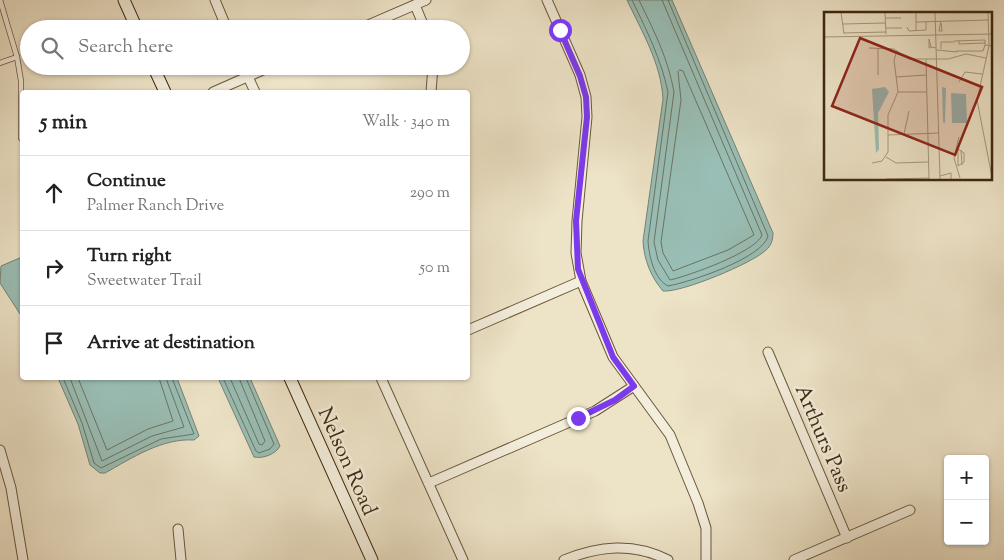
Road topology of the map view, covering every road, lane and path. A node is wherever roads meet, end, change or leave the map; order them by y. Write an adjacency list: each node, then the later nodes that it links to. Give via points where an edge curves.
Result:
1 (0, 0): 11 (lane)
2 (124, 0): 7 (street)
3 (215, 0): 8 (street)
4 (426, 0): 6 (street)
5 (547, 0): 24 (street, via 586,97 587,117 576,221 576,252)
6 (415, 5): 9 (street); 10 (street)
7 (133, 20)
8 (223, 20)
9 (380, 20)
10 (421, 20)
11 (17, 57): 12 (lane); 14 (lane)
12 (0, 63)
13 (20, 75): 19 (lane)
14 (20, 75)
15 (157, 75): 20 (street)
16 (252, 75): 18 (street)
17 (432, 75): 23 (street)
18 (248, 77): 21 (street); 22 (street)
19 (21, 90)
20 (164, 90)
21 (218, 90)
22 (254, 90)
23 (431, 90)
24 (581, 281): 25 (street); 29 (street, via 613,357)
25 (470, 329)
26 (768, 352): 34 (street, Arthurs Pass)
27 (291, 380): 37 (street, Nelson Road)
28 (382, 380): 31 (street)
29 (634, 386): 31 (street, via 595,411); 41 (street, via 670,435 706,528)
30 (0, 450): 35 (street, via 11,488)
31 (429, 483): 38 (street)
32 (910, 510): 34 (street)
33 (178, 530): 36 (street)
34 (847, 538): 42 (street)
35 (23, 560)
36 (181, 560)
37 (372, 560)
38 (462, 560)
39 (564, 560): 40 (street, via 596,548 619,547)
40 (668, 560)
41 (706, 560)
42 (794, 560)

